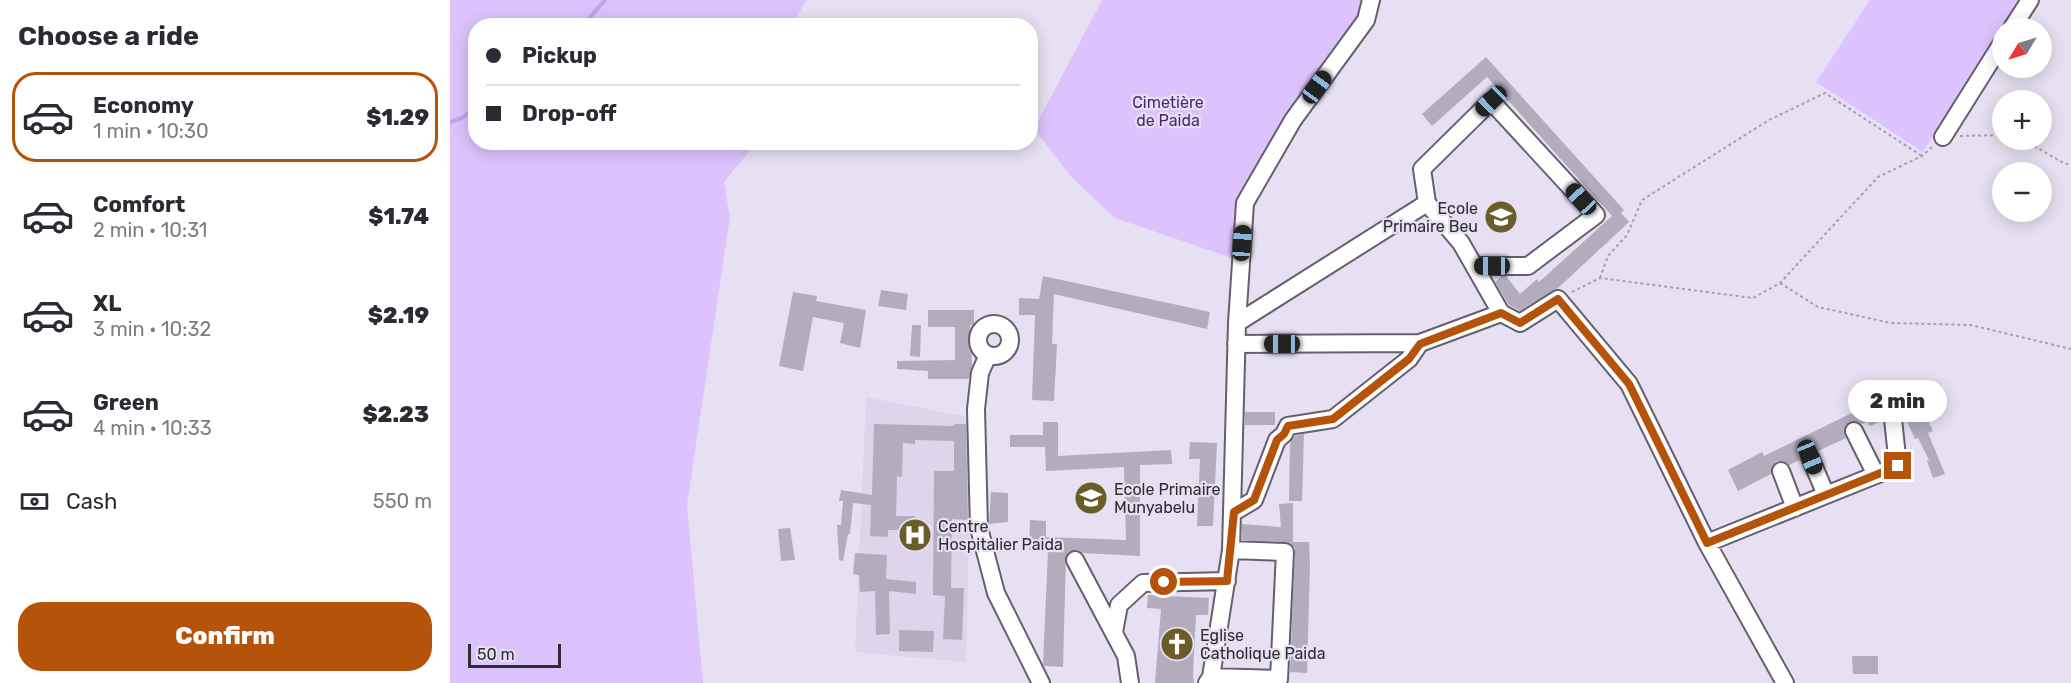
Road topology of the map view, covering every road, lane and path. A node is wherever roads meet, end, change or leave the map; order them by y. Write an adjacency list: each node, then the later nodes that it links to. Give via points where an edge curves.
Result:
1 (1371, 0): 16 (street, via 1366,20 1293,120 1245,203)
2 (2030, 0): 3 (street)
3 (2018, 18)
4 (1992, 60): 6 (street)
5 (1992, 135): 6 (path)
6 (1943, 137): 8 (path)
7 (2041, 150): 9 (path, via 2065,164)
8 (1922, 156): 12 (path, via 1825,93 1769,120 1642,200 1627,235 1608,256); 13 (path, via 1878,177)
9 (2071, 163)
10 (1427, 203): 11 (street, via 1461,243); 11 (street, via 1422,169 1491,101 1596,215 1528,266); 16 (street)
11 (1474, 266): 15 (street)
12 (1600, 278): 13 (path, via 1754,298); 14 (path)
13 (1780, 283): 19 (path, via 1818,306 1860,316 1891,323 1971,325)
14 (1558, 299): 15 (street, via 1520,323); 29 (street, via 1629,384)
15 (1501, 313): 18 (street)
16 (1237, 323): 17 (street)
17 (1236, 344): 18 (street); 28 (street)
18 (1420, 344): 28 (street, via 1409,359 1333,419 1288,426 1277,440 1254,500)
19 (2071, 349)
20 (988, 355): 35 (street, via 980,373 976,409 979,528 996,593)
21 (1893, 419): 25 (street, via 1898,466)
22 (1854, 431): 25 (street)
23 (1810, 457): 26 (street)
24 (1781, 471): 27 (street)
25 (1876, 475): 26 (street)
26 (1826, 495): 27 (street)
27 (1795, 507): 29 (street)
28 (1234, 512): 30 (street)
29 (1707, 543): 37 (street)
30 (1231, 550): 32 (street); 34 (street, via 1285,552 1279,679)
31 (1075, 560): 33 (street)
32 (1227, 581): 33 (street, via 1143,583 1119,605); 34 (street)
33 (1114, 632): 36 (street, via 1126,656)
34 (1209, 680)
35 (1041, 683)
36 (1130, 683)
37 (1785, 683)

